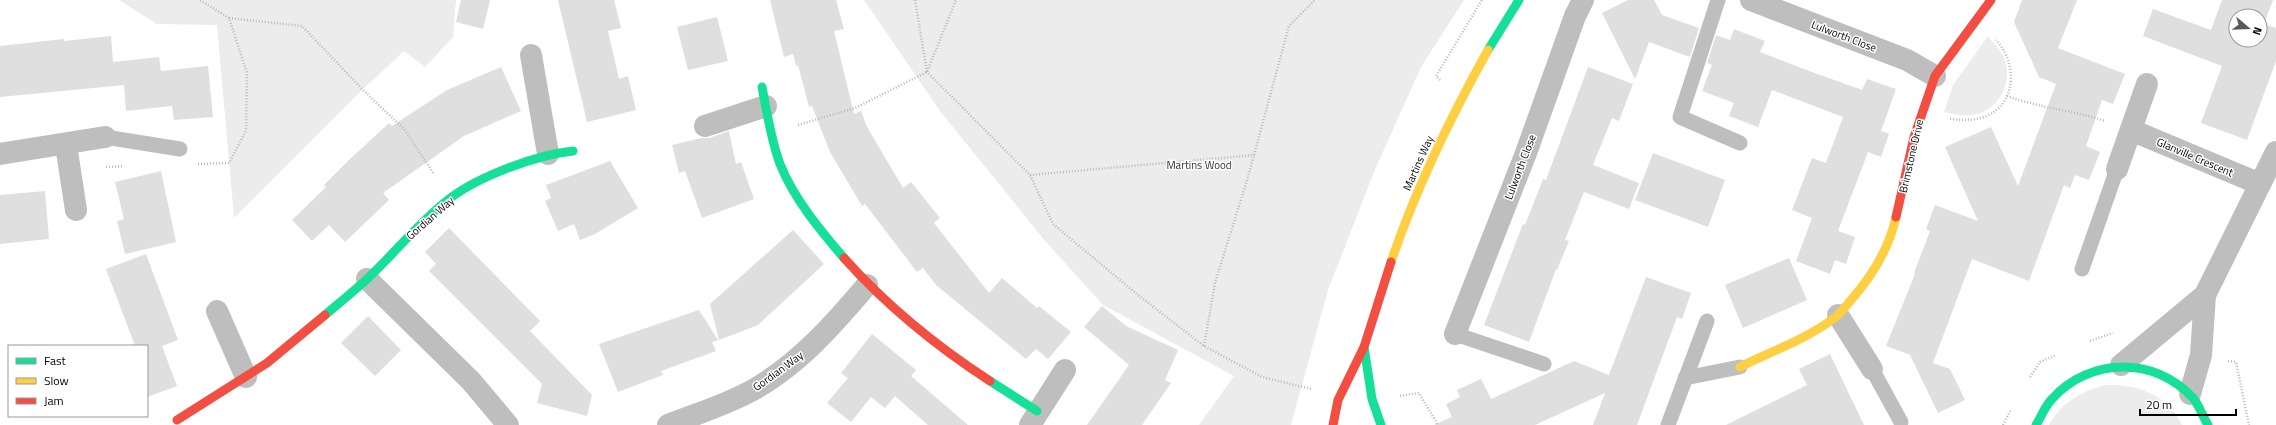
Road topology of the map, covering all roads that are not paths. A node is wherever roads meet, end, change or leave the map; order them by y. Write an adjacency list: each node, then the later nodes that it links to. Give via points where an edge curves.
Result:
1 (1518, 0): 31 (street, Martins Way, via 1463,96 1436,150 1395,254)
2 (1583, 0): 30 (street, Lulworth Close)
3 (1718, 0): 13 (lane, via 1680,117)
4 (1751, 0): 7 (street, Lulworth Close, via 1888,52)
5 (1991, 0): 7 (street, Brimstone Drive)
6 (531, 55): 19 (street)
7 (1935, 76): 28 (street, Brimstone Drive, via 1922,110 1892,235 1879,263)
8 (2147, 84): 11 (street)
9 (764, 97): 10 (street); 25 (street, via 770,134 785,175 830,243)
10 (705, 126)
11 (2131, 130): 20 (street); 21 (street, Glanville Crescent)
12 (105, 137): 14 (street); 15 (lane)
13 (1740, 143)
14 (66, 145): 18 (street); 22 (street)
15 (180, 149)
16 (573, 150): 19 (street, Gordian Way)
17 (2276, 152): 21 (street)
18 (0, 154)
19 (548, 154): 24 (street, Gordian Way, via 481,180 450,198 415,229)
20 (2117, 169): 23 (lane)
21 (2260, 184): 26 (street)
22 (76, 210)
23 (2082, 270)
24 (367, 279): 37 (street, Gordian Way, via 267,363); 43 (street, via 471,381)
25 (867, 285): 40 (street, via 917,330); 44 (street, Gordian Way, via 824,335 790,365 753,390)
26 (2205, 295): 33 (street); 39 (street, via 2201,355)
27 (217, 311): 37 (street)
28 (1838, 315): 34 (street, Brimstone Drive, via 1810,333); 35 (street)
29 (1707, 321): 38 (lane)
30 (1455, 334): 32 (lane)
31 (1364, 348): 45 (street, Martins Way, via 1338,400); 46 (street, Martins Way, via 1372,399)
32 (1544, 364)
33 (2121, 365): 39 (street, via 2146,368 2170,378); 48 (street, via 2090,371 2062,387 2041,412)
34 (1740, 367): 38 (lane)
35 (1872, 369): 42 (lane)
36 (1065, 370): 40 (street)
37 (246, 377): 41 (street, Gordian Way)
38 (1685, 378): 47 (lane)
39 (2190, 394): 49 (street)
40 (1034, 418)
41 (177, 422)
42 (1901, 422)
43 (508, 425)
44 (668, 425)
45 (1333, 425)
46 (1381, 425)
47 (1668, 425)
48 (2036, 425)
49 (2208, 425)

